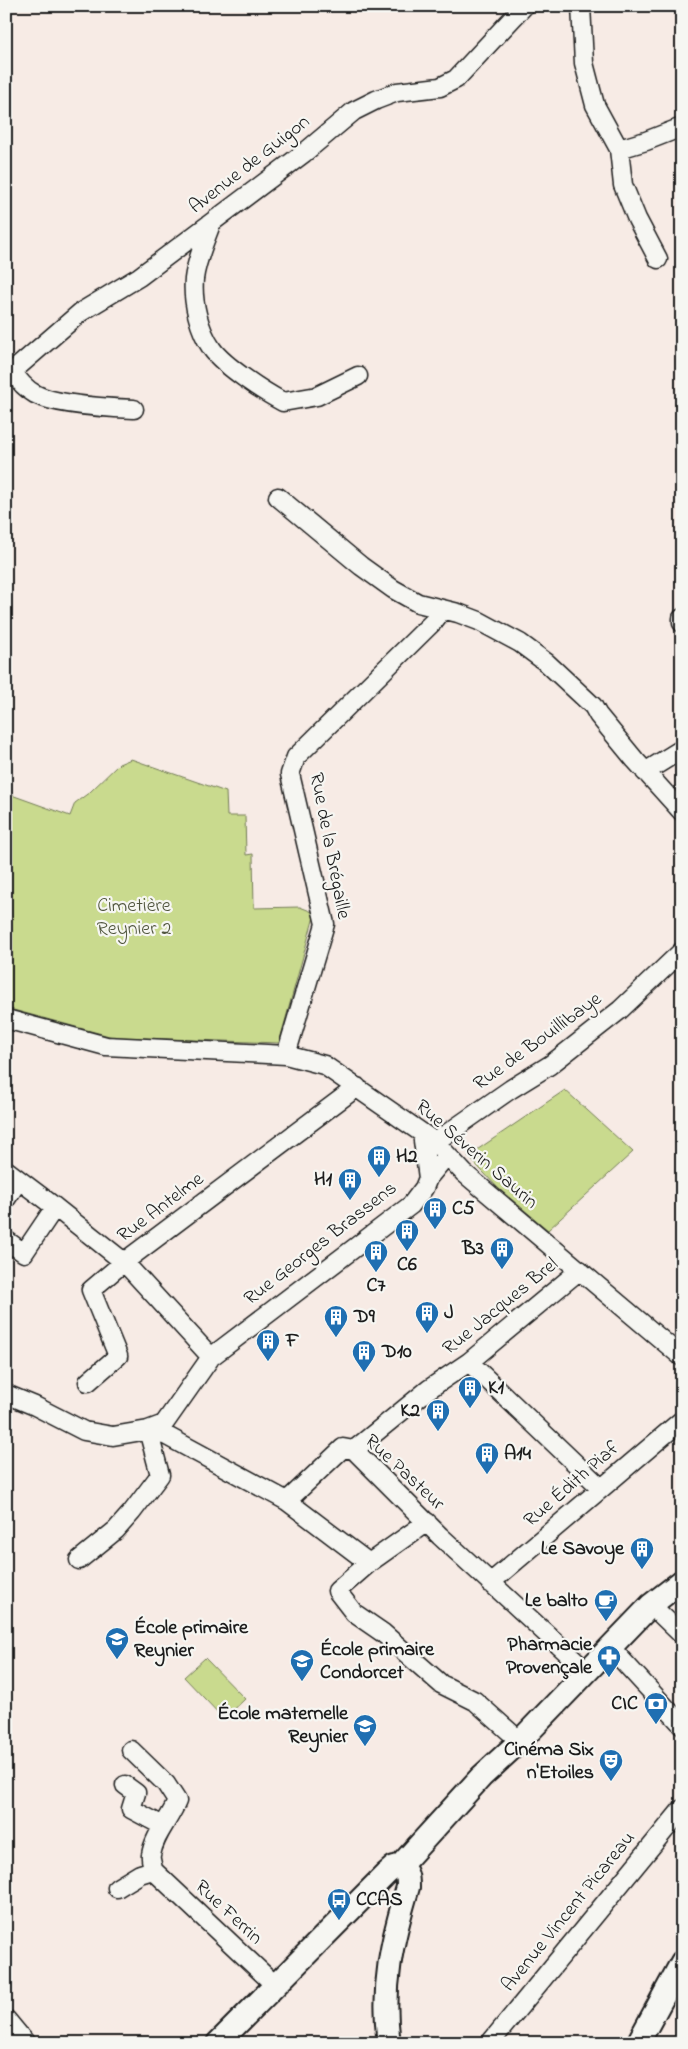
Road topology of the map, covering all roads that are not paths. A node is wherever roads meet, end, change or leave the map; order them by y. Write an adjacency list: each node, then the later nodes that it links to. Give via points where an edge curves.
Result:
1 (524, 6): 5 (street, Avenue de Guigon, via 456,79 440,87 397,92 354,111)
2 (581, 6): 4 (street, via 584,63 595,105)
3 (682, 127): 4 (street)
4 (619, 149): 6 (street, via 623,185)
5 (211, 224): 7 (street, Avenue de Guigon, via 139,277 81,312); 8 (street, via 194,277 194,298 201,326 221,360 282,402 317,396)
6 (658, 259)
7 (10, 374): 9 (street, via 33,393 48,400)
8 (358, 376)
9 (134, 409)
10 (278, 497): 11 (street, via 393,589 418,603)
11 (442, 610): 15 (street, via 479,621 520,643 547,663 593,706); 19 (street, Rue de la Brégaille, via 296,757 290,774 325,924)
12 (682, 618): 13 (street)
13 (682, 623)
14 (682, 749): 15 (street)
15 (645, 772): 16 (street)
16 (682, 812)
17 (682, 951): 21 (street, Rue de Bouillibaye, via 620,1010 550,1065)
18 (6, 1018): 19 (street, Rue Séverin Saurin, via 106,1046)
19 (286, 1055): 20 (street, Rue Séverin Saurin, via 324,1065)
20 (357, 1087): 21 (street, Rue Séverin Saurin); 28 (street, Rue Antelme)
21 (429, 1137): 22 (street, Rue Séverin Saurin); 24 (street)
22 (447, 1155): 24 (street, Rue Georges Brassens); 29 (street, Rue Séverin Saurin)
23 (13, 1175): 25 (street); 26 (street)
24 (428, 1178): 31 (street, Rue Georges Brassens, via 411,1205)
25 (6, 1199)
26 (55, 1207): 27 (street, via 24,1252); 28 (street)
27 (6, 1240)
28 (124, 1262): 31 (street, Rue Antelme); 33 (street, via 91,1290 118,1356)
29 (580, 1270): 30 (street, Rue Séverin Saurin); 32 (street, Rue Jacques Brel)
30 (682, 1357)
31 (211, 1358): 36 (street, via 164,1424)
32 (469, 1362): 37 (street, Rue Jacques Brel, via 429,1389); 38 (street)
33 (88, 1382)
34 (6, 1394): 36 (street, via 84,1431 113,1436)
35 (682, 1420): 38 (street, Rue Édith Piaf)
36 (148, 1430): 39 (street, via 166,1435); 41 (street, via 160,1475 116,1530)
37 (354, 1450): 39 (street, Rue Pasteur, via 343,1448); 40 (street, Rue Pasteur)
38 (601, 1488): 44 (street, Rue Édith Piaf)
39 (287, 1501): 42 (street)
40 (427, 1522): 42 (street); 44 (street, Rue Pasteur)
41 (79, 1560)
42 (369, 1562): 50 (street, via 337,1591 354,1613 383,1633 441,1684 475,1701)
43 (682, 1581): 45 (main road)
44 (490, 1583): 48 (street, Rue Pasteur)
45 (652, 1605): 46 (street); 47 (main road)
46 (682, 1635)
47 (611, 1648): 48 (main road); 49 (street)
48 (587, 1670): 50 (main road)
49 (682, 1726)
50 (520, 1741): 55 (main road, via 480,1777)
51 (130, 1750): 54 (street, via 166,1784 177,1801)
52 (125, 1785): 54 (street, via 136,1793 131,1809)
53 (682, 1809): 66 (street, Avenue Vincent Picareau)
54 (162, 1826): 56 (street, via 151,1855)
55 (400, 1866): 59 (main road, via 386,1874); 65 (main road, via 408,1877 408,1887 389,1956 386,1994)
56 (153, 1870): 57 (street); 59 (street, Rue Ferrin)
57 (117, 1888)
58 (682, 1962): 67 (main road)
59 (275, 1985): 64 (main road)
60 (682, 1987): 68 (main road)
61 (6, 2019): 63 (street)
62 (6, 2032): 63 (street)
63 (25, 2042)
64 (218, 2043)
65 (389, 2043)
66 (490, 2043)
67 (638, 2043)
68 (651, 2043)

